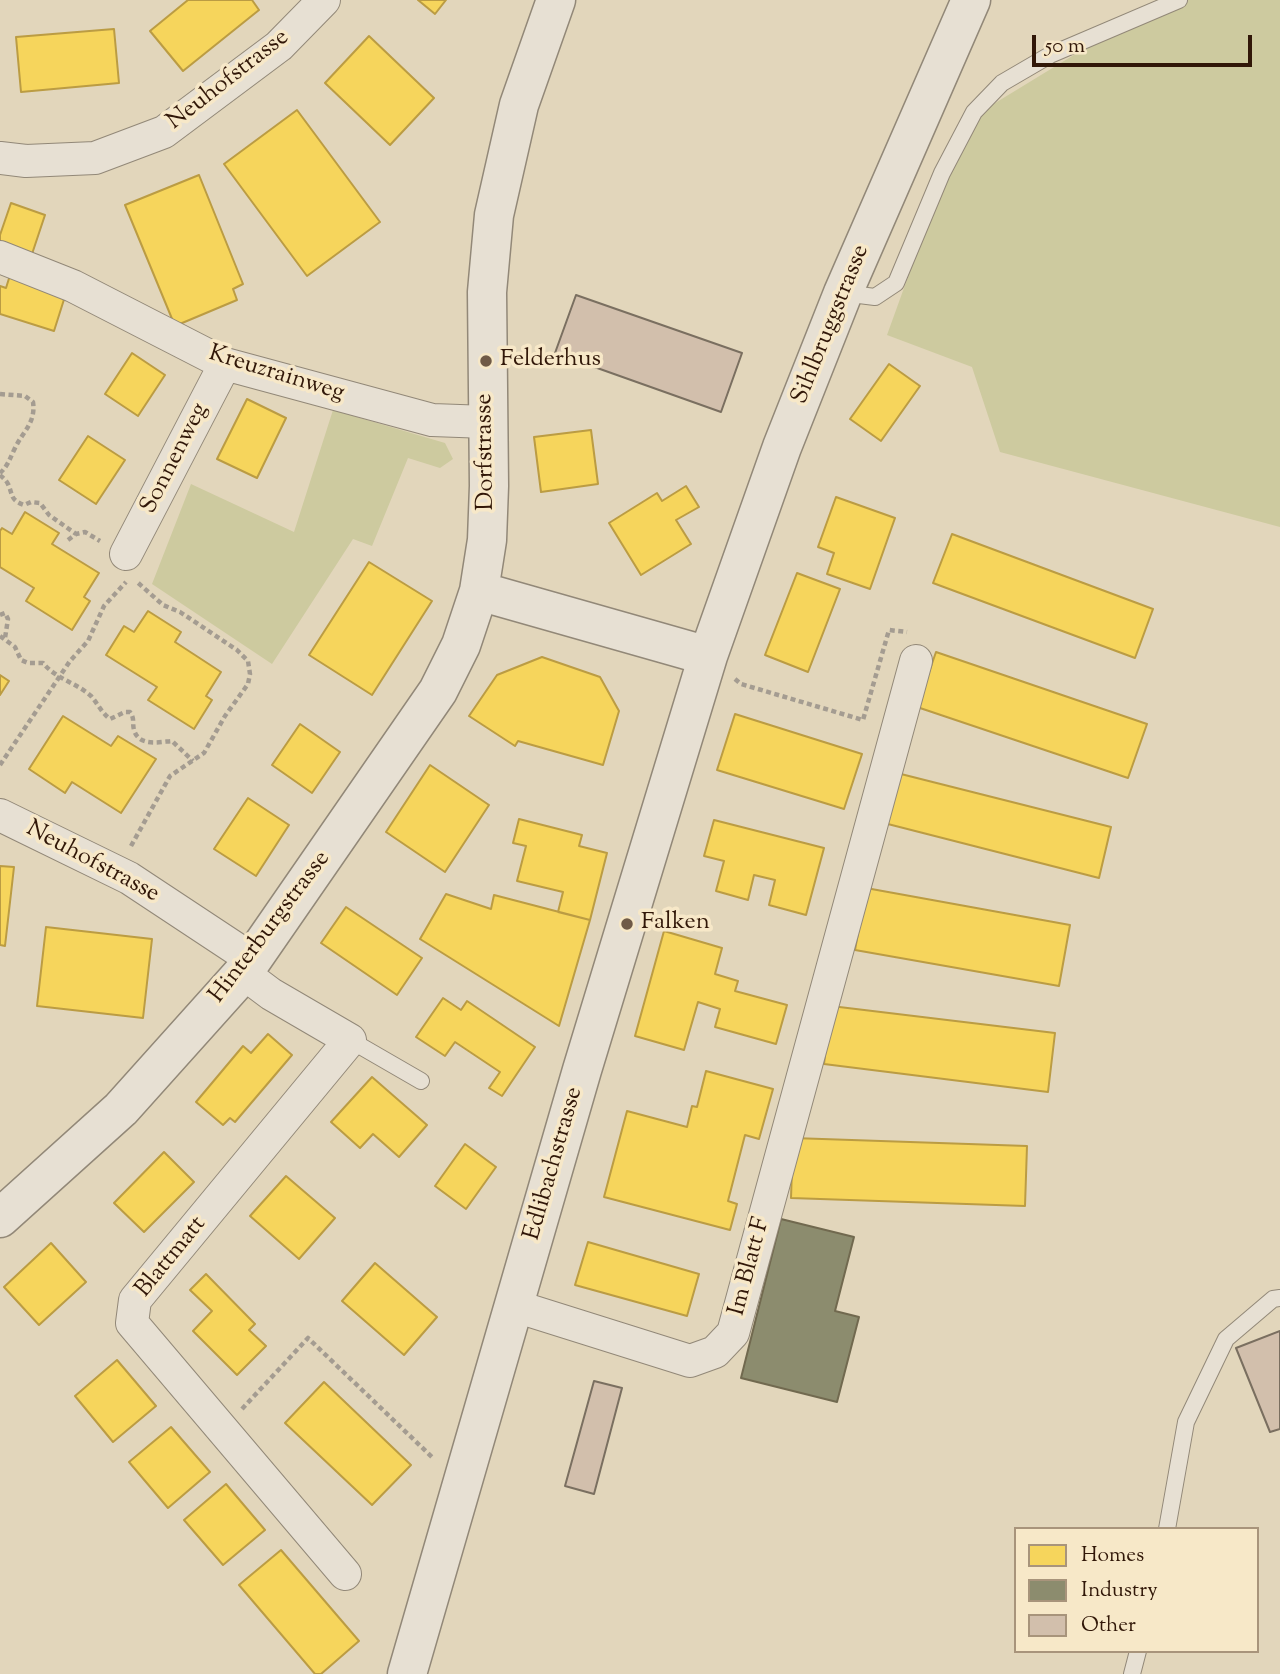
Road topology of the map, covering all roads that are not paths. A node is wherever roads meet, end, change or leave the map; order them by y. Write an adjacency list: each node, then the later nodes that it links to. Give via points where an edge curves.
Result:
1 (324, 0): 5 (street, Neuhofstrasse, via 279,46 163,132 95,158)
2 (556, 0): 9 (street, Dorfstrasse, via 519,105 494,215 487,292)
3 (971, 0): 7 (street, Sihlbruggstrasse)
4 (1179, 0): 7 (lane, via 1050,55 1002,83 974,112 942,173 896,283 875,297)
5 (0, 158)
6 (0, 257): 8 (street, Kreuzrainweg, via 73,286)
7 (843, 293): 13 (street, Sihlbruggstrasse)
8 (225, 364): 9 (street, Kreuzrainweg, via 432,421); 10 (street, Sonnenweg)
9 (487, 422): 11 (street, Dorfstrasse, via 487,540)
10 (116, 553)
11 (479, 592): 13 (street); 15 (street, Hinterburgstrasse, via 461,645 438,691)
12 (915, 647): 20 (street, Im Blatt F, via 897,729 733,1333 715,1352 690,1361)
13 (708, 656): 20 (street, Edlibachstrasse)
14 (0, 815): 15 (street, Neuhofstrasse, via 129,877)
15 (248, 967): 16 (street, via 271,994); 18 (street, Hinterburgstrasse, via 121,1109)
16 (350, 1040): 17 (lane); 22 (street, Blattmatt, via 135,1300 132,1323)
17 (421, 1081)
18 (0, 1219)
19 (1280, 1298): 21 (lane, via 1226,1339 1186,1422)
20 (515, 1306): 24 (street, Edlibachstrasse)
21 (1167, 1527)
22 (345, 1574)
23 (1137, 1653): 25 (lane)
24 (407, 1674)
25 (1132, 1674)

